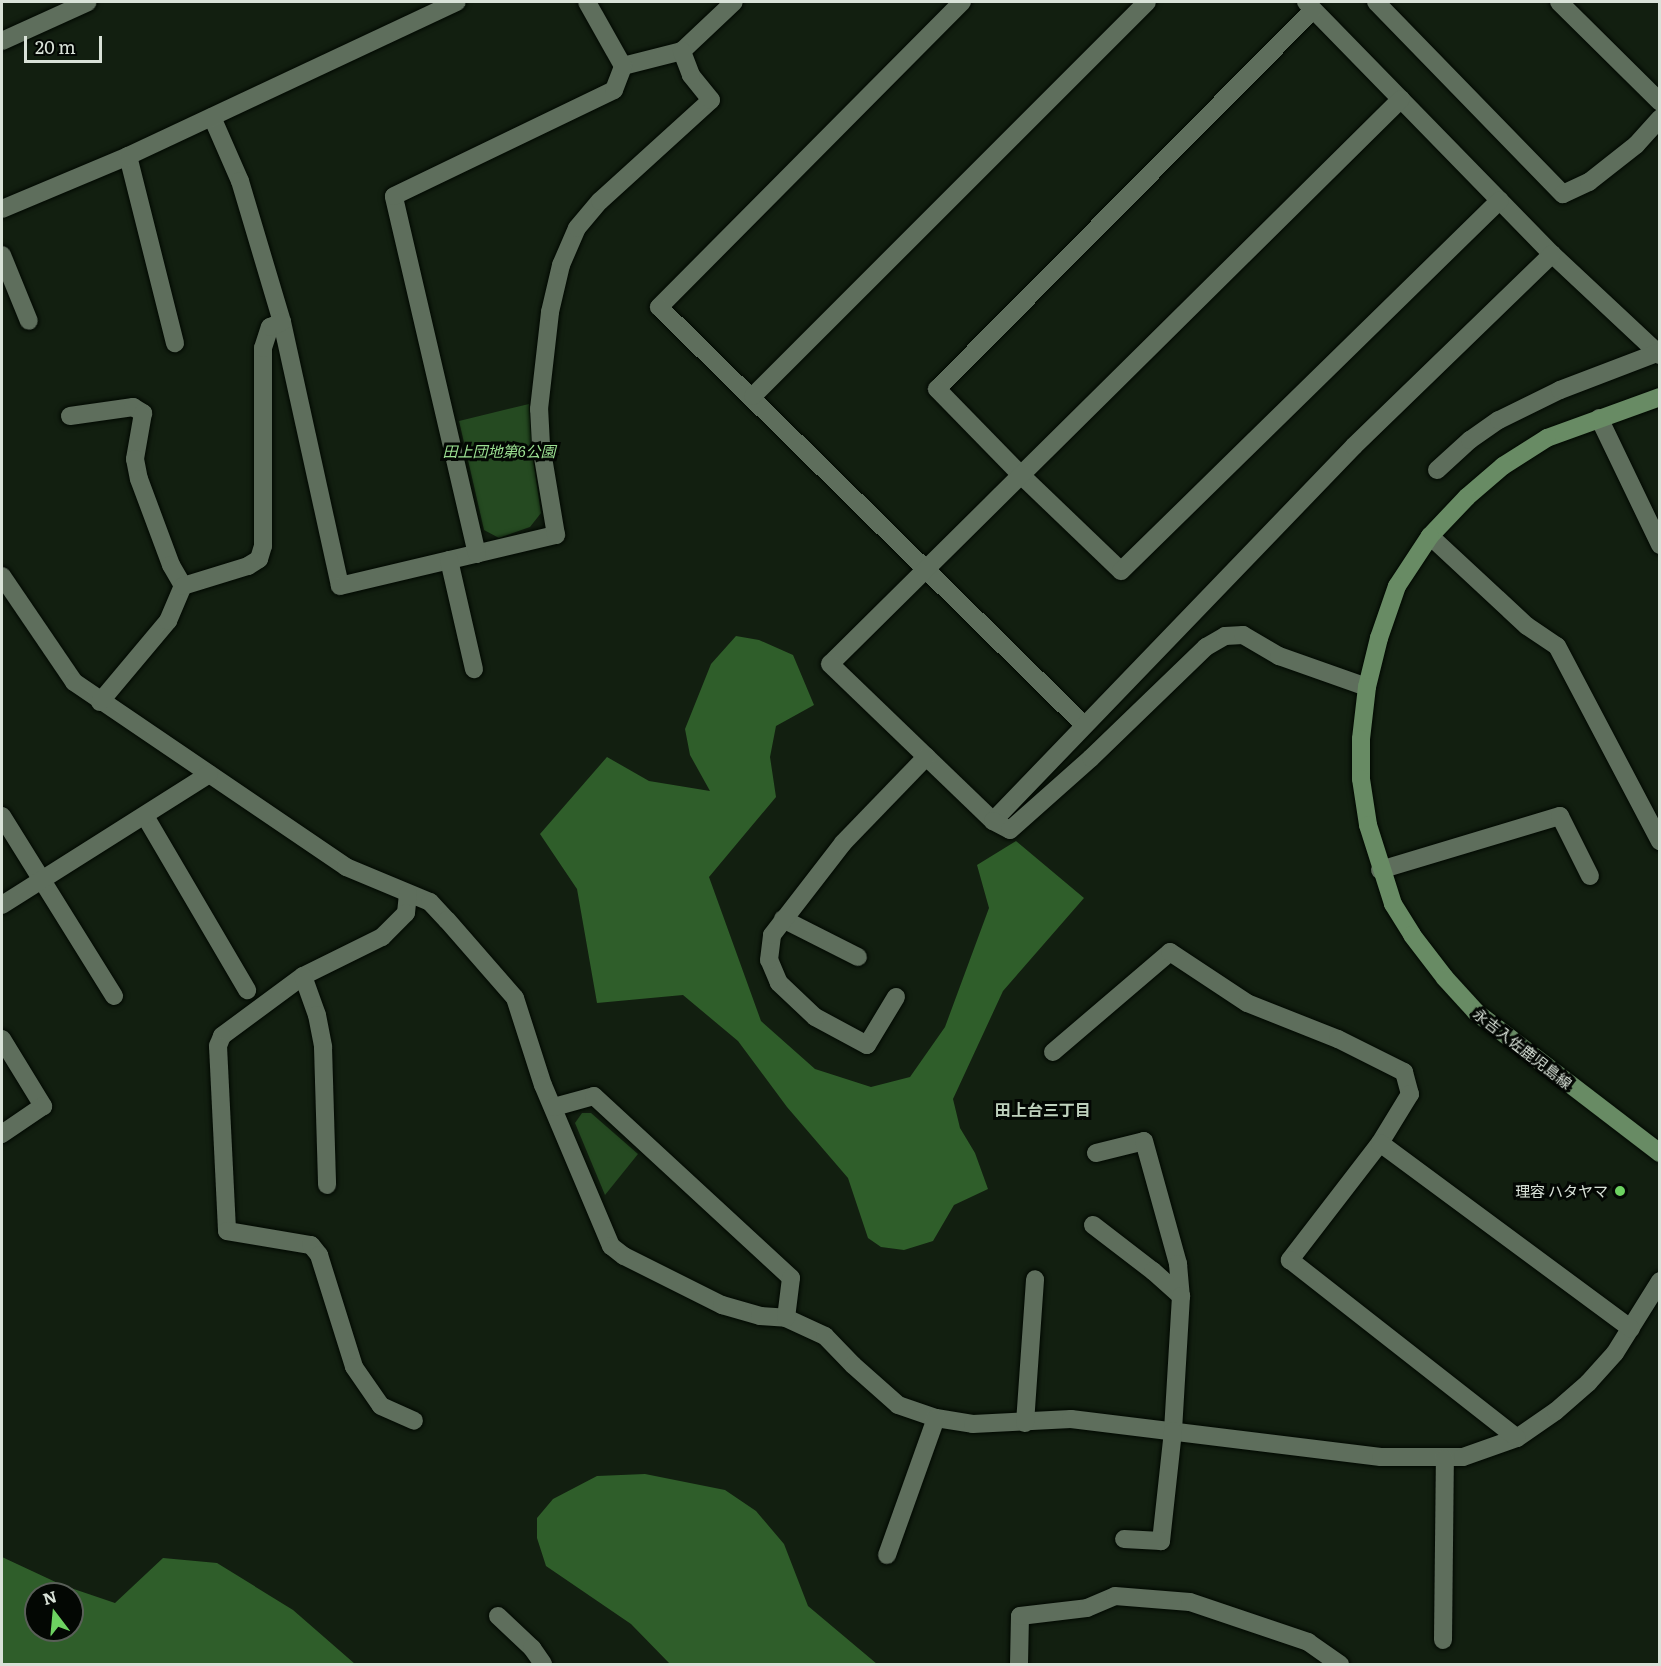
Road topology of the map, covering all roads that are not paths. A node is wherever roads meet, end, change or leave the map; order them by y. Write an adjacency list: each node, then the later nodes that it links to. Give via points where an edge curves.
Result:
1 (88, 2): 10 (street)
2 (458, 2): 15 (street)
3 (587, 2): 12 (street)
4 (734, 2): 11 (street)
5 (962, 2): 26 (street, via 659,307)
6 (1147, 2): 26 (street)
7 (1376, 2): 16 (street, via 1563,194 1589,182 1636,145)
8 (1559, 2): 14 (street)
9 (1309, 5): 13 (street); 31 (street, via 937,389)
10 (2, 41)
11 (682, 51): 12 (street); 34 (street, via 692,75 711,100 600,201 577,228 561,265 550,312 539,409 555,535)
12 (623, 66): 34 (street, via 614,90 393,195)
13 (1401, 99): 18 (street); 31 (street)
14 (1659, 102)
15 (212, 117): 17 (street); 23 (street, via 240,181)
16 (1659, 118)
17 (129, 156): 19 (street); 24 (street)
18 (1500, 200): 20 (street); 31 (street, via 1121,571)
19 (2, 209)
20 (1552, 254): 25 (street); 42 (street, via 1354,446)
21 (2, 255): 22 (street)
22 (28, 321)
23 (282, 322): 35 (street, via 340,586); 38 (street, via 270,327 262,348 264,546 259,559 248,566)
24 (175, 343)
25 (1658, 354): 30 (street, via 1531,403 1470,440)
26 (753, 396): 36 (street)
27 (1659, 397): 29 (main road, 永吉入佐鹿児島線)
28 (70, 416): 38 (street, via 133,407 143,413 135,459 139,479 171,565)
29 (1599, 418): 32 (main road, 永吉入佐鹿児島線, via 1547,438 1503,466); 33 (street)
30 (1437, 470)
31 (1022, 476): 36 (street)
32 (1430, 536): 40 (main road, 永吉入佐鹿児島線, via 1397,586); 48 (street, via 1527,626 1557,646)
33 (1659, 545)
34 (477, 554): 35 (street)
35 (449, 560): 39 (street)
36 (927, 569): 42 (street); 43 (street, via 830,664)
37 (2, 576): 41 (street, via 74,682)
38 (183, 586): 41 (street, via 168,621)
39 (474, 669)
40 (1367, 687): 47 (street, via 1278,656 1243,635 1225,636 1206,647 1010,830); 49 (main road, 永吉入佐鹿児島線, via 1361,779)
41 (100, 702): 44 (street)
42 (1084, 725): 47 (street)
43 (926, 757): 47 (street); 54 (street, via 843,843)
44 (209, 774): 46 (street); 52 (street, via 345,867)
45 (2, 816): 51 (street)
46 (145, 816): 51 (street); 57 (street)
47 (993, 821)
48 (1659, 841)
49 (1380, 870): 50 (street, via 1560,816); 66 (main road, 永吉入佐鹿児島線, via 1412,935 1476,1012)
50 (1590, 876)
51 (41, 880): 53 (street); 58 (street)
52 (408, 894): 56 (street, via 405,913 382,937); 62 (street, via 430,902 515,998)
53 (2, 904)
54 (783, 919): 55 (street); 59 (street, via 772,935 770,960 779,983 815,1017 867,1045)
55 (858, 957)
56 (303, 976): 67 (street, via 323,1047); 75 (street, via 222,1036 218,1046 227,1231 311,1245 320,1255 354,1367 381,1406)
57 (247, 990)
58 (114, 996)
59 (896, 997)
60 (2, 1040): 63 (street, via 43,1106)
61 (1053, 1052): 64 (street, via 1170,952 1247,1003 1338,1039 1404,1072 1410,1094)
62 (554, 1107): 72 (street, via 611,1245 624,1256 722,1305 760,1316); 72 (street, via 594,1096 791,1278)
63 (2, 1134)
64 (1380, 1143): 73 (street); 78 (street, via 1290,1260)
65 (1096, 1153): 71 (street, via 1144,1141 1178,1264)
66 (1659, 1153)
67 (327, 1185)
68 (1093, 1225): 71 (street)
69 (1035, 1279): 76 (street)
70 (1659, 1281): 73 (street)
71 (1181, 1296): 77 (street)
72 (786, 1318): 74 (street, via 825,1336 898,1405)
73 (1631, 1329): 78 (street, via 1588,1383)
74 (936, 1418): 76 (street, via 973,1424); 81 (street)
75 (414, 1421)
76 (1025, 1423): 77 (street, via 1071,1419)
77 (1173, 1431): 79 (street, via 1370,1456); 80 (street, via 1161,1541)
78 (1517, 1438): 79 (street)
79 (1445, 1459): 83 (street)
80 (1124, 1539)
81 (887, 1555)
82 (498, 1616): 84 (street, via 532,1648)
83 (1443, 1640)
84 (543, 1665)
85 (1019, 1665): 86 (street, via 1020,1616 1087,1608 1115,1596 1190,1602 1308,1642)
86 (1340, 1665)

